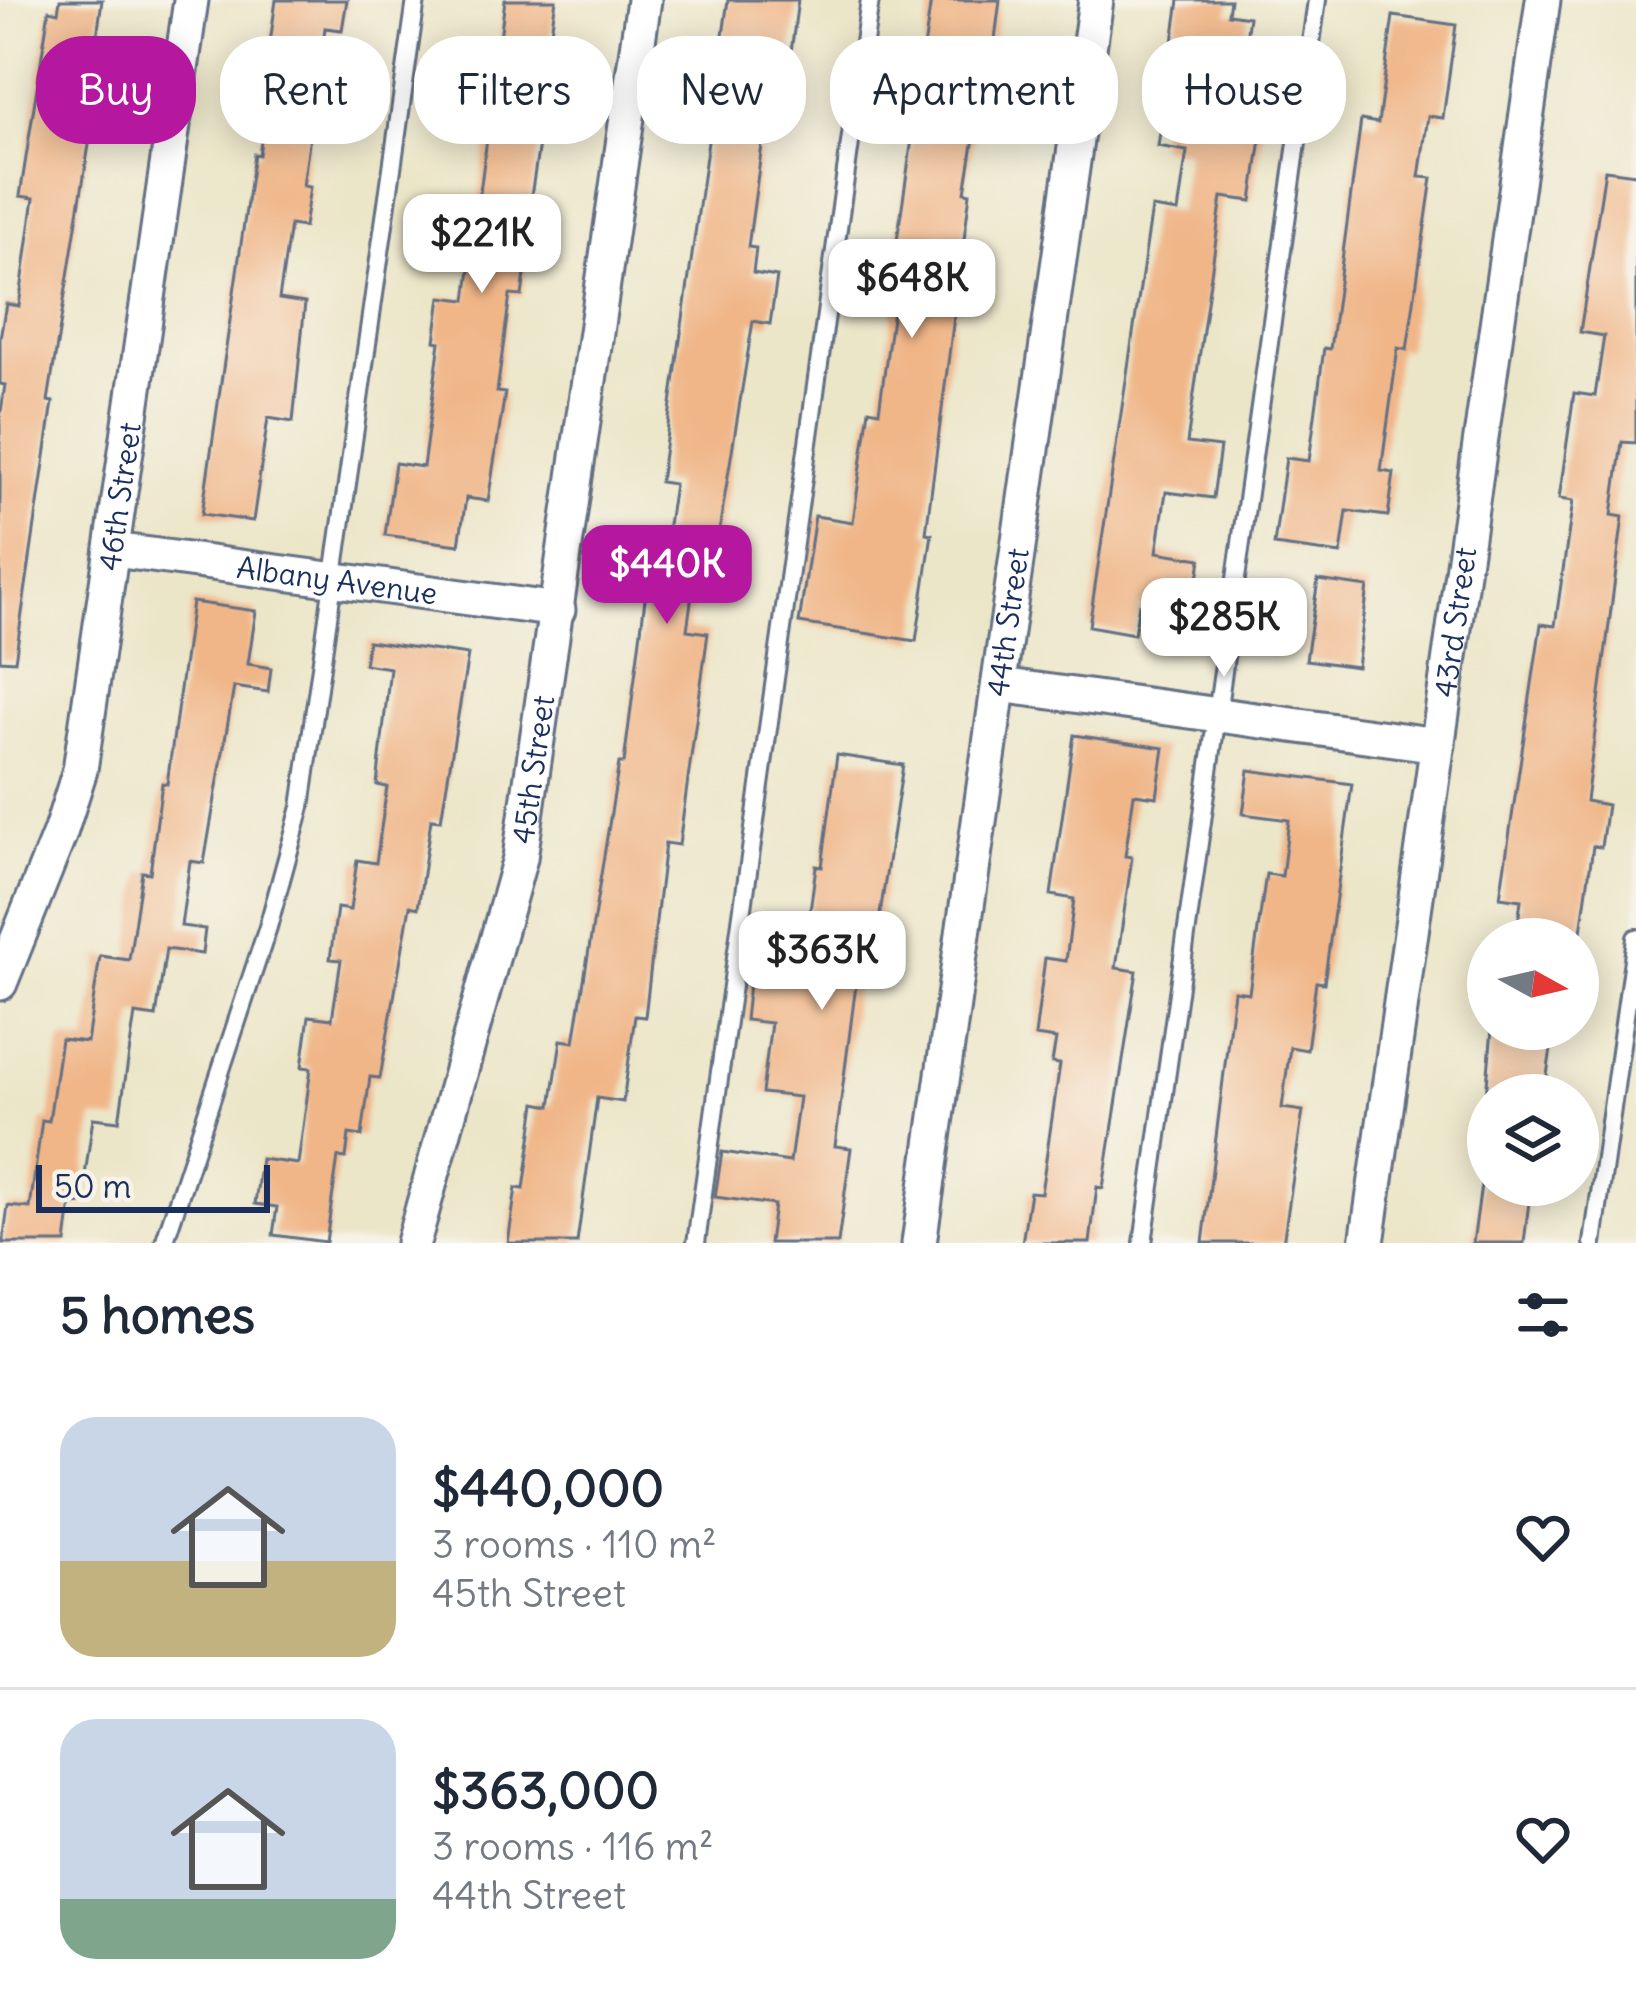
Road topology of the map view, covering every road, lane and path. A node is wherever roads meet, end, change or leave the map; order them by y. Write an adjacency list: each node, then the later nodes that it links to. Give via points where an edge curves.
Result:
1 (191, 0): 8 (street, 46th Street)
2 (416, 0): 9 (lane)
3 (644, 0): 10 (street, 45th Street)
4 (870, 0): 18 (lane)
5 (1096, 0): 11 (street, 44th Street)
6 (1317, 0): 12 (lane)
7 (1543, 0): 13 (street, 43rd Street)
8 (114, 550): 9 (street, Albany Avenue); 15 (street, 46th Street, via 80,770)
9 (334, 580): 10 (street, Albany Avenue); 16 (lane, via 302,807)
10 (559, 610): 17 (street, 45th Street, via 520,859)
11 (1000, 685): 12 (street); 19 (street, 44th Street)
12 (1217, 714): 13 (street); 20 (lane)
13 (1438, 745): 21 (street, 43rd Street)
14 (1636, 938): 22 (lane)
15 (0, 983)
16 (164, 1243)
17 (413, 1243)
18 (696, 1243)
19 (919, 1243)
20 (1143, 1243)
21 (1367, 1243)
22 (1593, 1243)

